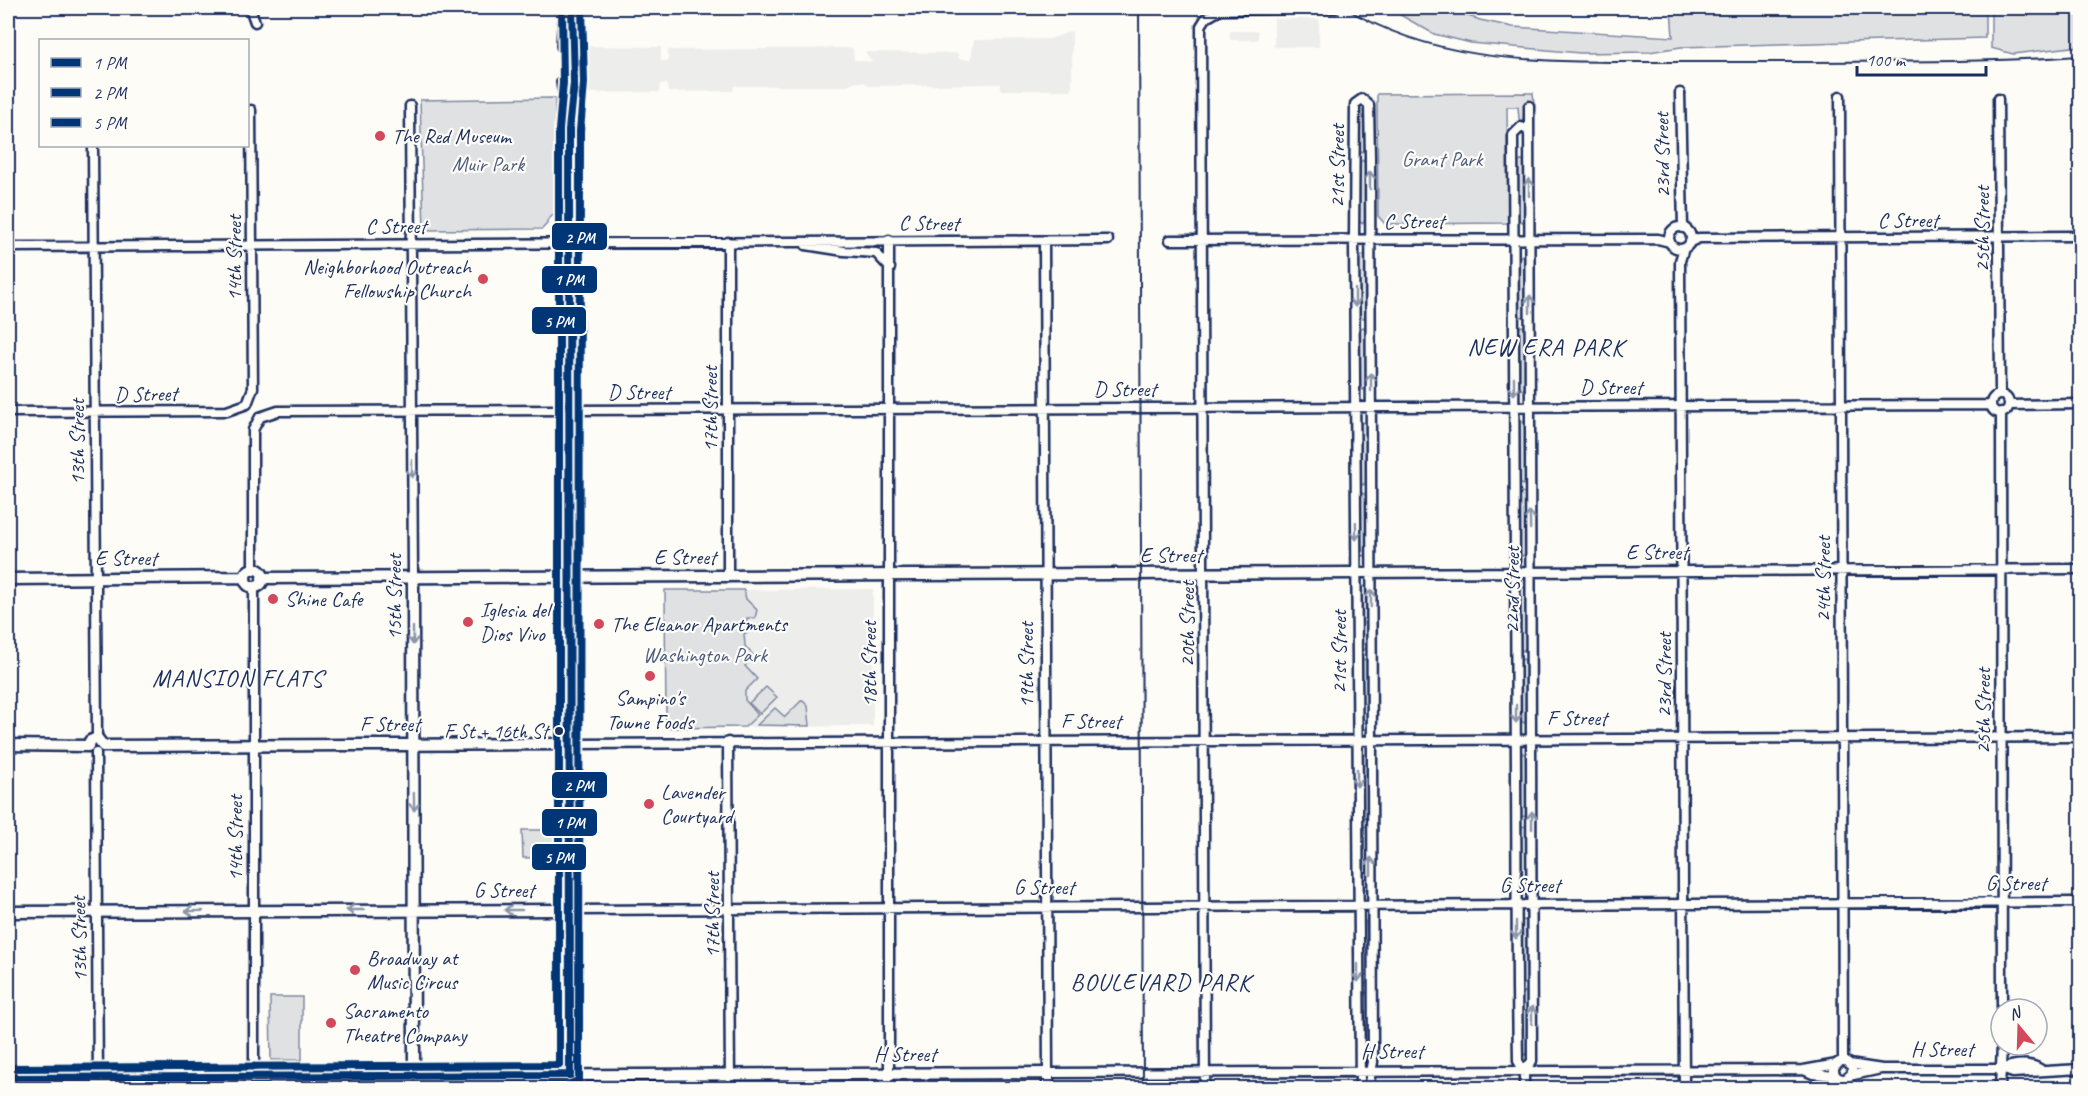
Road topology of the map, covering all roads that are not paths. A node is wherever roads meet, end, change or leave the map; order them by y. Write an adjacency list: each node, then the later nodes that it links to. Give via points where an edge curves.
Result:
1 (250, 8): 5 (street)
2 (565, 8): 3 (main road, via 569,46)
3 (572, 8)
4 (1335, 8): 28 (street, 20th Street, via 1228,9 1209,14 1203,21)
5 (255, 22)
6 (569, 82): 31 (main road)
7 (1680, 93): 21 (street, 23rd Street)
8 (1840, 96): 22 (street, 24th Street)
9 (1998, 99): 18 (street, 25th Street)
10 (410, 106): 33 (street, 15th Street)
11 (1529, 106): 13 (street, 22nd Street)
12 (251, 110): 34 (street, 14th Street)
13 (1529, 135): 19 (street, 22nd Street, via 1521,127 1513,135); 20 (street, 22nd Street, one-way to 13)
14 (93, 147): 36 (street, 13th Street)
15 (1355, 157): 16 (street); 16 (street, 21st Street, via 1355,104 1362,99 1369,105); 23 (street, 21st Street)
16 (1370, 157): 24 (street, 21st Street, one-way to 16)
17 (2080, 236): 18 (street, C Street)
18 (2000, 237): 22 (street, C Street); 38 (street, 25th Street)
19 (1514, 238): 20 (street, C Street); 24 (street, C Street); 42 (street, 22nd Street, one-way to 42)
20 (1529, 238): 21 (street, C Street); 43 (street, 22nd Street, one-way to 20)
21 (1680, 238): 22 (street, C Street); 40 (street, 23rd Street)
22 (1840, 238): 44 (street, 24th Street)
23 (1354, 239): 24 (street, C Street); 28 (street, C Street); 47 (street, 21st Street, one-way to 47)
24 (1370, 239): 48 (street, 21st Street, one-way to 24)
25 (889, 240): 29 (street, C Street); 30 (street, C Street); 37 (street, 18th Street)
26 (1108, 240): 30 (street, C Street)
27 (1170, 240): 28 (street, C Street)
28 (1203, 240): 50 (street, 20th Street)
29 (786, 241): 32 (street, C Street); 37 (street, C Street, via 876,253)
30 (1044, 241): 49 (street, 19th Street)
31 (569, 242): 32 (street, C Street); 33 (street, C Street); 53 (main road)
32 (728, 242): 54 (street, 17th Street)
33 (411, 243): 34 (street, C Street); 52 (street, 15th Street)
34 (252, 245): 36 (street, C Street); 39 (street, 14th Street, via 253,388)
35 (8, 246): 36 (street, C Street)
36 (95, 246): 57 (street, 13th Street)
37 (890, 269): 51 (street, 18th Street)
38 (2000, 394): 45 (street); 46 (street)
39 (247, 404): 57 (street, D Street, via 227,411)
40 (1682, 404): 43 (street, D Street); 44 (street, D Street); 61 (street, 23rd Street)
41 (2080, 404): 46 (street)
42 (1514, 405): 43 (street, D Street); 48 (street, D Street); 63 (street, 22nd Street)
43 (1530, 405): 64 (street, 22nd Street, one-way to 43)
44 (1841, 405): 45 (street, D Street); 58 (street, 24th Street)
45 (1991, 405): 56 (street)
46 (2009, 405): 56 (street)
47 (1355, 406): 48 (street, D Street); 50 (street, D Street); 66 (street, 21st Street, one-way to 66)
48 (1371, 406): 62 (street, 21st Street)
49 (1045, 407): 50 (street, D Street); 51 (street, D Street); 68 (street, 19th Street)
50 (1203, 407): 67 (street, 20th Street)
51 (887, 408): 54 (street, D Street); 69 (street, 18th Street)
52 (412, 410): 53 (street, D Street); 65 (street, D Street, via 278,411 260,417 253,436); 70 (street, 15th Street, one-way to 70)
53 (570, 410): 54 (street, D Street); 74 (main road)
54 (728, 410): 71 (street, 17th Street)
55 (8, 412): 57 (street, D Street)
56 (2001, 412): 59 (street, 25th Street)
57 (96, 413): 72 (street, 13th Street)
58 (1841, 570): 59 (street, E Street); 61 (street, E Street); 77 (street, 24th Street)
59 (2001, 570): 60 (street, E Street); 78 (street, 25th Street)
60 (2080, 570)
61 (1682, 571): 64 (street, E Street); 82 (street, 23rd Street)
62 (1371, 572): 63 (street, E Street); 66 (street, E Street); 84 (street, 21st Street, one-way to 62)
63 (1515, 572): 64 (street, E Street); 80 (street, 22nd Street, one-way to 80)
64 (1531, 572): 81 (street, 22nd Street)
65 (249, 573): 72 (street, E Street); 73 (street, via 261,573); 76 (street, via 248,585)
66 (1356, 573): 67 (street, E Street); 83 (street, 21st Street)
67 (1205, 574): 68 (street, E Street); 85 (street, 20th Street)
68 (1046, 575): 69 (street, E Street); 87 (street, 19th Street)
69 (887, 576): 71 (street, E Street); 86 (street, 18th Street)
70 (413, 577): 73 (street, E Street); 74 (street, E Street); 90 (street, 15th Street, one-way to 90)
71 (728, 577): 74 (street, E Street)
72 (96, 578): 75 (street, E Street); 93 (street, 13th Street)
73 (262, 578): 76 (street)
74 (568, 578): 91 (main road)
75 (8, 579)
76 (254, 587): 89 (street, 14th Street)
77 (1840, 737): 78 (street, F Street); 82 (street, F Street); 96 (street, 24th Street)
78 (2001, 737): 79 (street, F Street); 97 (street, 25th Street)
79 (2080, 737)
80 (1516, 738): 81 (street, F Street); 84 (street, F Street); 98 (street, 22nd Street)
81 (1531, 738): 82 (street, F Street); 99 (street, 22nd Street, one-way to 81)
82 (1682, 738): 95 (street, 23rd Street)
83 (1357, 739): 84 (street, F Street); 85 (street, F Street); 101 (street, 21st Street, one-way to 101)
84 (1371, 739): 102 (street, 21st Street, one-way to 84)
85 (1205, 740): 87 (street, F Street); 100 (street, 20th Street)
86 (888, 741): 87 (street, F Street); 88 (street, F Street); 103 (street, 18th Street)
87 (1046, 741): 104 (street, 19th Street)
88 (728, 742): 91 (street, F Street); 105 (street, 17th Street)
89 (253, 744): 90 (street, F Street); 93 (street, F Street); 106 (street, 14th Street)
90 (414, 744): 91 (street, F Street); 107 (street, 15th Street, one-way to 107)
91 (570, 744): 108 (main road)
92 (8, 746): 93 (street, F Street)
93 (96, 746): 110 (street, 13th Street)
94 (2080, 902): 97 (street, G Street)
95 (1683, 903): 96 (street, G Street); 99 (street, G Street); 117 (street, 23rd Street)
96 (1842, 903): 97 (street, G Street); 113 (street, 24th Street)
97 (2001, 903): 111 (street, 25th Street)
98 (1516, 905): 99 (street, G Street); 102 (street, G Street); 121 (street, 22nd Street, one-way to 121, via 1518,1061)
99 (1532, 905): 121 (street, 22nd Street, one-way to 99, via 1532,1062)
100 (1206, 906): 101 (street, G Street); 104 (street, G Street); 122 (street, 20th Street)
101 (1357, 906): 102 (street, G Street); 119 (street, 21st Street, one-way to 119)
102 (1372, 906): 120 (street, 21st Street)
103 (887, 907): 104 (street, G Street); 105 (street, G Street); 123 (street, 18th Street)
104 (1047, 907): 124 (street, 19th Street)
105 (730, 908): 108 (street, G Street); 126 (street, 17th Street)
106 (253, 910): 107 (street, G Street, one-way to 106); 110 (street, G Street, one-way to 110); 131 (street, 14th Street)
107 (413, 910): 108 (street, G Street, one-way to 107); 127 (street, 15th Street)
108 (571, 910): 125 (main road)
109 (8, 912): 110 (street, G Street)
110 (96, 912): 130 (street, 13th Street)
111 (2002, 997)
112 (2002, 1057): 115 (street)
113 (1843, 1063): 114 (street, H Street); 118 (street, H Street); 128 (street, via 1851,1071); 128 (street, via 1834,1069)
114 (1882, 1069): 115 (street, H Street); 128 (street, H Street)
115 (2001, 1069): 116 (street, H Street, via 2013,1073); 143 (street)
116 (2080, 1069)
117 (1684, 1070): 118 (street, H Street); 121 (street, H Street); 141 (street, 23rd Street)
118 (1804, 1070): 128 (street, H Street)
119 (1358, 1071): 120 (street, H Street); 122 (street, H Street); 138 (street, 21st Street)
120 (1371, 1071): 121 (street, H Street); 139 (street, 21st Street)
121 (1524, 1071): 140 (street, 22nd Street)
122 (1205, 1072): 124 (street, H Street); 137 (street, 20th Street)
123 (889, 1073): 124 (street, H Street); 126 (street, H Street); 135 (street, 18th Street)
124 (1048, 1073): 136 (street, 19th Street)
125 (570, 1075): 126 (street, H Street); 127 (street, H Street); 133 (main road)
126 (730, 1075): 134 (street, 17th Street)
127 (413, 1076): 131 (street, H Street); 132 (street, 15th Street)
128 (1843, 1077): 142 (street)
129 (8, 1078): 130 (street, H Street)
130 (98, 1083): 131 (street, H Street)
131 (254, 1083)
132 (414, 1089)
133 (570, 1089)
134 (730, 1089)
135 (889, 1089)
136 (1048, 1089)
137 (1205, 1089)
138 (1360, 1089)
139 (1368, 1089)
140 (1524, 1089)
141 (1684, 1089)
142 (1843, 1089)
143 (2000, 1089)

